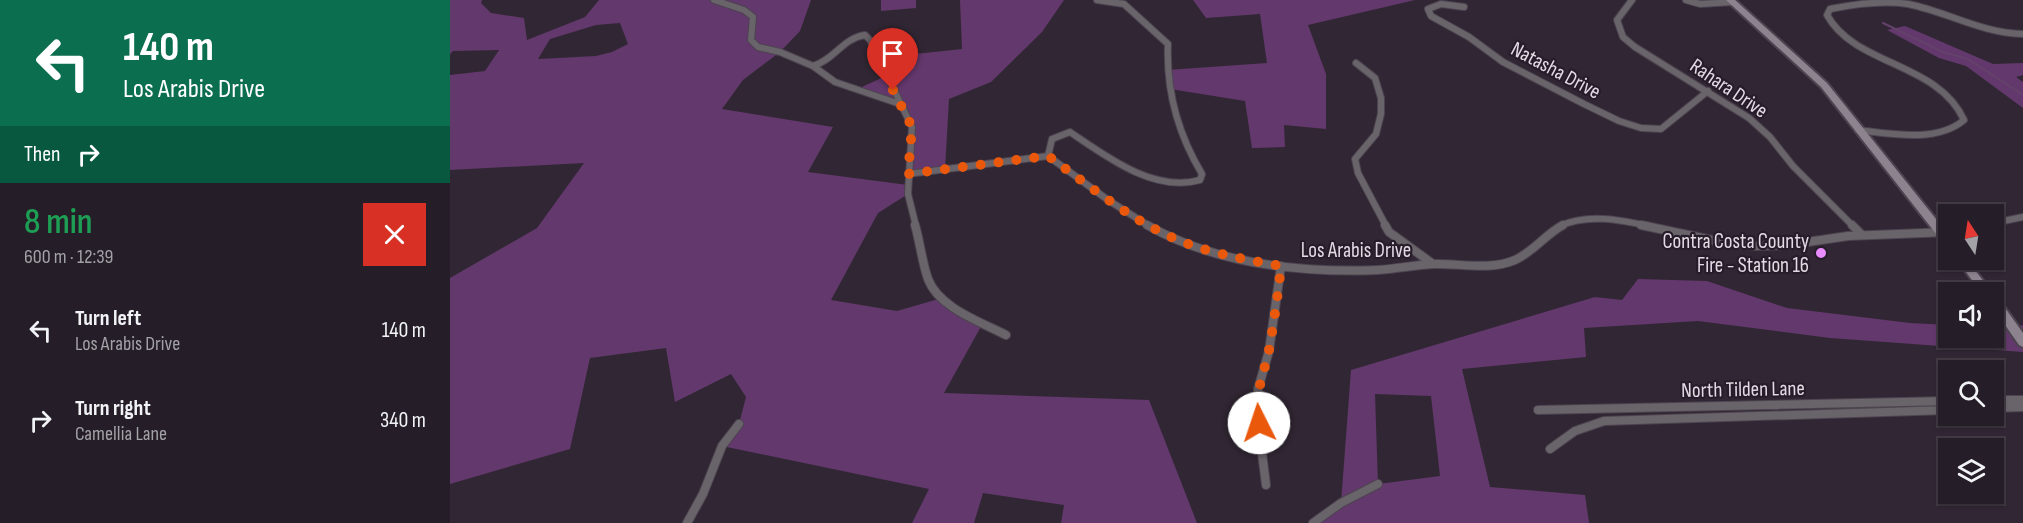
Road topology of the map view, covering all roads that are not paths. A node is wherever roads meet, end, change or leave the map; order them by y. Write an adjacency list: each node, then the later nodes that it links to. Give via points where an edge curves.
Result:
1 (714, 0): 11 (street, via 753,17 751,40 758,47)
2 (1097, 0): 6 (street)
3 (1632, 0): 12 (street, Rahara Drive, via 1617,20 1623,37 1653,60)
4 (1686, 0): 5 (street, via 1700,4)
5 (1732, 1): 14 (street, via 1824,85)
6 (1125, 2): 15 (street, via 1168,44 1171,100 1188,151 1202,174 1200,180 1184,185 1146,176 1070,132 1052,139)
7 (1909, 2): 9 (street, via 1994,33); 14 (street, via 1852,5 1830,9 1827,15 1836,29 1856,44 1931,84 1947,97 1964,120 1951,129 1907,135)
8 (1464, 7): 12 (street, Natasha Drive, via 1440,3 1428,9 1431,16 1510,66 1619,121 1661,129)
9 (2023, 34)
10 (1356, 63): 22 (street, via 1375,79 1381,119 1377,132 1361,146 1354,159 1358,173 1389,232)
11 (813, 66): 13 (street, via 835,82); 13 (street, via 831,60 849,39 865,35)
12 (1708, 92): 20 (street, Rahara Drive, via 1749,118 1770,137 1793,166)
13 (900, 104): 16 (street, via 912,127)
14 (1858, 130): 19 (street)
15 (1048, 156): 16 (street); 23 (street, Los Arabis Drive, via 1135,218 1169,237)
16 (908, 174): 27 (street, via 908,194 929,281 942,298)
17 (2023, 217): 18 (street)
18 (2004, 221)
19 (1938, 224)
20 (1862, 235): 21 (street, Los Arabis Drive); 22 (street, Los Arabis Drive, via 1770,248 1642,225 1582,219 1559,226 1527,252 1505,263)
21 (1938, 235)
22 (1433, 264): 23 (street, Los Arabis Drive, via 1378,270)
23 (1281, 266): 39 (street, via 1269,351 1256,405)
24 (1970, 270): 25 (street)
25 (1979, 282)
26 (2004, 315): 28 (street)
27 (1006, 335)
28 (2023, 342)
29 (2004, 400): 30 (street)
30 (2023, 400)
31 (1938, 402): 34 (street, North Tilden Lane)
32 (2023, 407): 33 (street)
33 (2004, 408)
34 (1538, 410)
35 (1938, 410): 37 (street, via 1604,421 1572,430)
36 (739, 424): 40 (street, via 722,446)
37 (1551, 449)
38 (1378, 484): 41 (street)
39 (1266, 485)
40 (687, 523)
41 (1313, 523)

